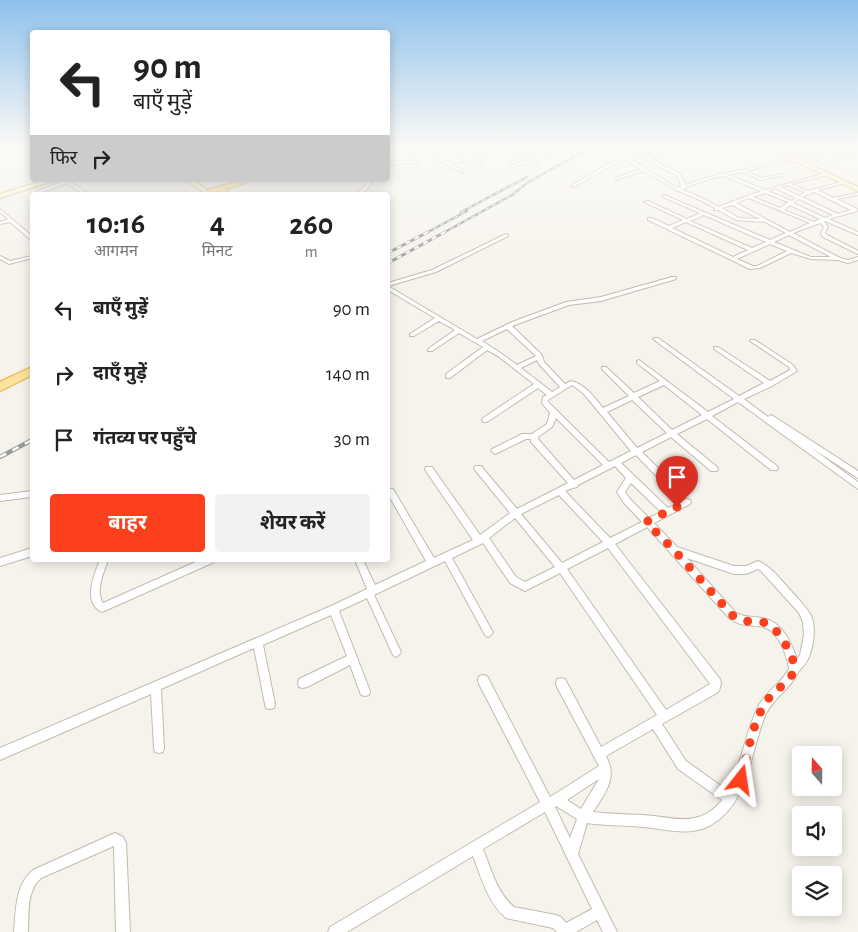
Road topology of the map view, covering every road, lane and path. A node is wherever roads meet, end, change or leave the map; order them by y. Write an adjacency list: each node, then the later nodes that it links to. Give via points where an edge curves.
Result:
1 (24, 188): 13 (street)
2 (681, 188): 8 (street)
3 (761, 188): 10 (street)
4 (773, 188): 10 (street)
5 (779, 188): 16 (street)
6 (799, 188): 11 (street)
7 (820, 188): 9 (street)
8 (677, 189): 23 (street)
9 (814, 190): 11 (street); 17 (street)
10 (767, 191): 15 (street); 20 (street)
11 (808, 192): 16 (street)
12 (858, 194): 17 (street)
13 (0, 196)
14 (664, 196): 18 (street)
15 (748, 197): 21 (street); 24 (street)
16 (799, 197): 20 (street); 28 (street)
17 (832, 199): 25 (street)
18 (674, 200): 22 (street); 27 (street)
19 (646, 202): 22 (street)
20 (790, 202): 24 (street); 30 (street)
21 (732, 203): 23 (street); 33 (street)
22 (657, 207): 32 (street)
23 (717, 209): 27 (street); 33 (street, via 740,220)
24 (780, 210): 35 (street)
25 (856, 211): 28 (street)
26 (1, 212): 31 (street)
27 (704, 214): 32 (street); 41 (street)
28 (837, 215): 30 (street)
29 (650, 219): 36 (street)
30 (822, 219): 35 (street); 38 (street); 44 (street, via 826,227 824,236)
31 (10, 220): 34 (street); 40 (street)
32 (686, 220): 36 (street); 42 (street)
33 (764, 221): 37 (street)
34 (0, 223)
35 (813, 223): 37 (street)
36 (668, 228): 48 (street)
37 (787, 234): 41 (street); 49 (street)
38 (858, 234)
39 (506, 235): 51 (street, via 434,271)
40 (30, 236)
41 (768, 241): 42 (street); 43 (street)
42 (751, 250): 48 (street)
43 (790, 251): 48 (street, via 755,268); 49 (street, via 811,258)
44 (858, 253)
45 (0, 257): 46 (street, via 9,263)
46 (30, 258)
47 (858, 258): 49 (street, via 846,262)
48 (733, 259)
49 (838, 259)
50 (674, 278): 54 (street, via 601,299 568,303)
51 (390, 285)
52 (390, 287): 53 (street)
53 (439, 318): 55 (street); 56 (street)
54 (508, 326): 59 (street); 63 (street)
55 (459, 330): 59 (street); 62 (street)
56 (412, 336)
57 (656, 339): 76 (street)
58 (752, 340): 71 (street, via 795,370)
59 (478, 341): 60 (street)
60 (487, 347): 65 (street); 68 (street)
61 (716, 348): 71 (street)
62 (430, 350)
63 (540, 356): 65 (street); 73 (street, via 541,363)
64 (639, 362): 69 (street)
65 (517, 367): 70 (street)
66 (604, 368): 75 (street)
67 (30, 372): 72 (main road)
68 (448, 376)
69 (664, 382): 75 (street); 80 (street)
70 (539, 384): 74 (street); 81 (street)
71 (770, 384): 76 (street)
72 (0, 387)
73 (564, 387): 74 (street); 77 (street, via 576,384)
74 (552, 395): 78 (street, via 544,401)
75 (633, 396): 77 (street); 82 (street)
76 (740, 399): 79 (street); 80 (street)
77 (602, 411): 87 (street)
78 (554, 412): 84 (street, via 550,425); 88 (street)
79 (760, 414): 83 (street, via 781,422); 85 (street)
80 (707, 415): 82 (street); 90 (street)
81 (485, 420)
82 (671, 433): 87 (street); 92 (street)
83 (798, 434): 85 (street); 93 (street)
84 (534, 437): 86 (street, via 525,436); 96 (street)
85 (807, 448): 97 (street)
86 (495, 450)
87 (636, 451): 88 (street); 95 (street)
88 (612, 464): 94 (street); 96 (street)
89 (478, 468): 103 (street)
90 (774, 468)
91 (429, 469): 106 (street)
92 (714, 469)
93 (858, 476)
94 (631, 478): 104 (street); 105 (street, via 622,494)
95 (668, 483)
96 (574, 484): 99 (street)
97 (858, 486)
98 (390, 491): 116 (street)
99 (560, 491): 103 (street); 107 (street)
100 (30, 494): 101 (street)
101 (0, 498)
102 (687, 502): 104 (street)
103 (516, 512): 106 (street); 117 (street)
104 (667, 512): 105 (street)
105 (646, 522): 107 (street); 108 (street)
106 (481, 539): 110 (street); 117 (street, via 521,586)
107 (609, 543): 117 (street); 132 (street, via 716,683 712,690)
108 (674, 550): 115 (street); 118 (street)
109 (30, 553): 111 (street)
110 (447, 556): 116 (street); 121 (street)
111 (0, 562)
112 (103, 562): 113 (street, via 96,588 98,604 102,608)
113 (205, 562)
114 (360, 562): 119 (street)
115 (707, 562): 118 (street); 125 (street, via 740,571 760,565 802,610 808,620 809,635 804,658)
116 (432, 563): 119 (street)
117 (562, 569): 132 (street)
118 (699, 578): 125 (street, via 738,619 767,623 775,629 789,651)
119 (371, 592): 120 (street); 123 (street)
120 (334, 609): 122 (street); 124 (street)
121 (488, 632)
122 (258, 643): 129 (street); 131 (street)
123 (396, 652)
124 (352, 659): 127 (street); 130 (street)
125 (794, 668): 137 (street, via 791,676 762,709 741,780)
126 (483, 680): 138 (street)
127 (303, 683)
128 (562, 683): 135 (street)
129 (156, 687): 133 (street); 134 (street)
130 (364, 691)
131 (270, 704)
132 (660, 719): 135 (street); 137 (street, via 682,765)
133 (159, 748)
134 (0, 754)
135 (599, 754): 136 (street)
136 (606, 768): 138 (street); 139 (street, via 604,782)
137 (730, 799): 139 (street, via 703,822 685,826)
138 (552, 802): 139 (street); 140 (street); 141 (street)
139 (584, 816): 141 (street)
140 (476, 847): 143 (street, via 506,910 556,922); 146 (street)
141 (572, 854): 142 (street)
142 (599, 912): 143 (street); 147 (street)
143 (565, 931)
144 (21, 932): 145 (street, via 25,889 29,880 115,839 120,844)
145 (123, 932)
146 (335, 932)
147 (610, 932)

